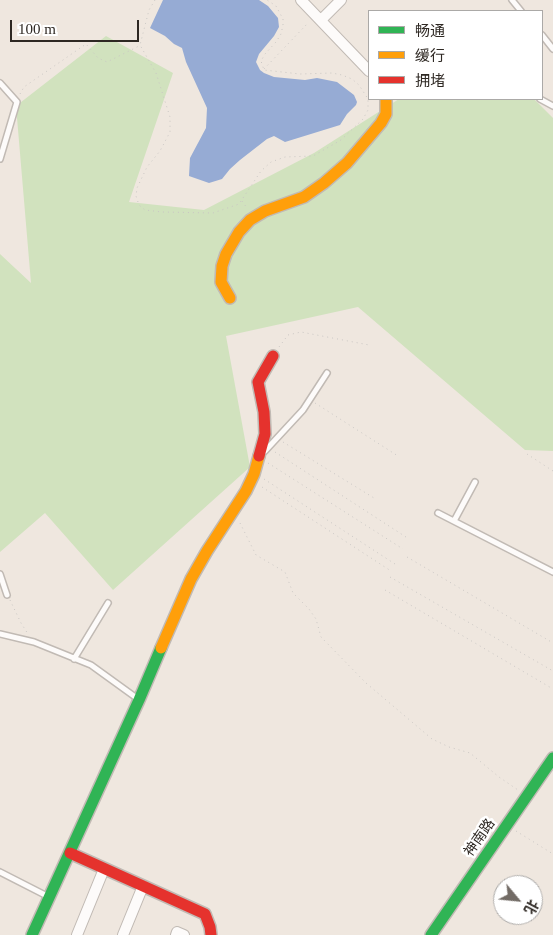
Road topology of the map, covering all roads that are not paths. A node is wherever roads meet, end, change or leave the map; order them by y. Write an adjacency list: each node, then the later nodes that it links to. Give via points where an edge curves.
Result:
1 (300, 0): 5 (street)
2 (341, 0): 5 (street)
3 (512, 0): 4 (lane)
4 (520, 10)
5 (318, 18): 8 (street)
6 (543, 36): 7 (lane)
7 (553, 48)
8 (368, 70)
9 (0, 83): 13 (lane, via 17,102)
10 (386, 100): 14 (street, via 386,114 381,123 347,163 304,197 265,211 239,232 222,266 222,282)
11 (542, 100): 12 (lane)
12 (553, 106)
13 (0, 159)
14 (230, 298)
15 (273, 356): 17 (street, via 258,382 264,412)
16 (327, 374): 17 (lane, via 303,410)
17 (262, 455): 27 (street, via 246,491 190,579)
18 (475, 482): 20 (lane)
19 (438, 513): 20 (lane)
20 (454, 521): 21 (lane)
21 (553, 572)
22 (0, 574): 23 (lane)
23 (7, 595)
24 (108, 603): 26 (lane)
25 (0, 634): 26 (lane, via 34,642)
26 (74, 659): 27 (lane, via 91,665)
27 (139, 700): 29 (street)
28 (553, 758): 40 (street, 神南路)
29 (70, 853): 30 (street); 33 (street)
30 (104, 868): 32 (street); 35 (street)
31 (0, 872): 33 (lane)
32 (143, 886): 36 (street); 39 (street, via 205,914)
33 (49, 898): 34 (street)
34 (32, 935)
35 (77, 935)
36 (123, 935)
37 (176, 935): 38 (street, via 177,932)
38 (184, 935)
39 (211, 935)
40 (431, 935)

